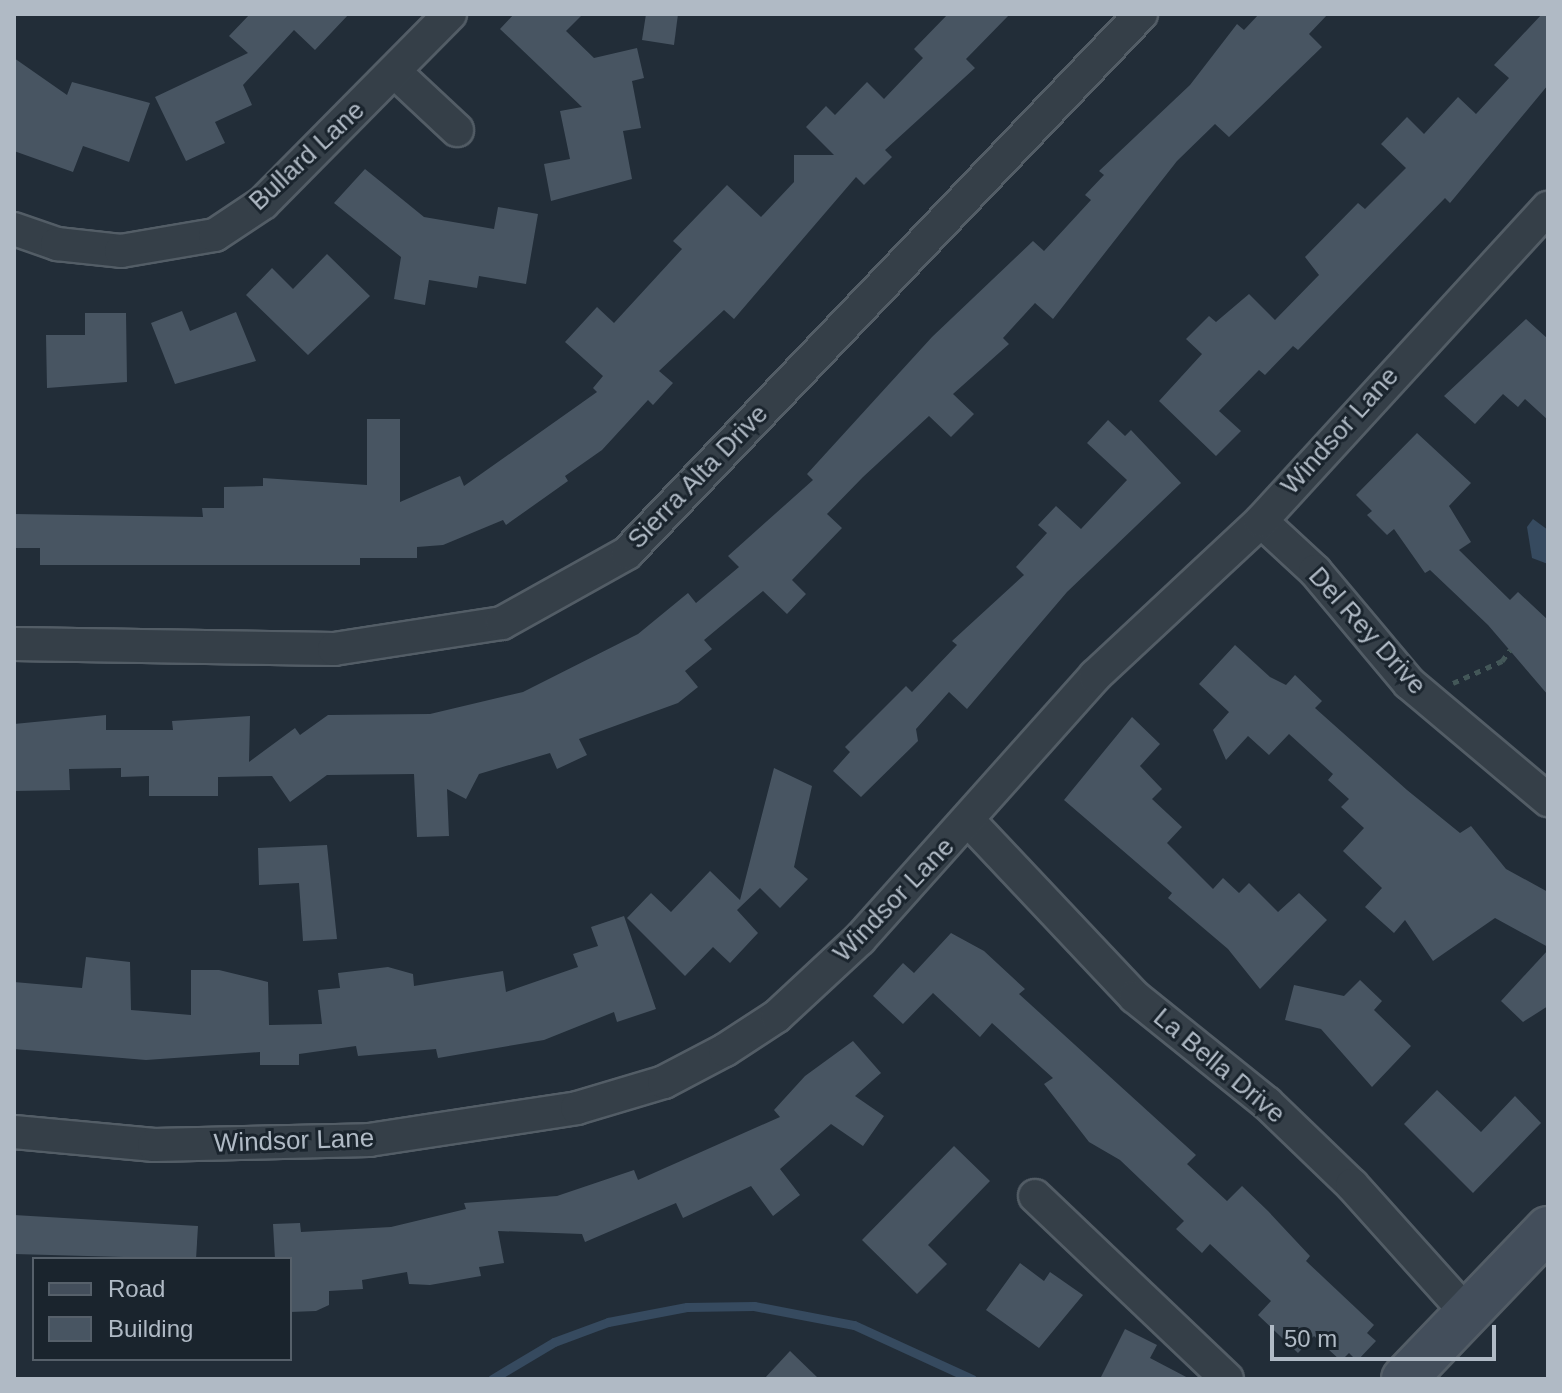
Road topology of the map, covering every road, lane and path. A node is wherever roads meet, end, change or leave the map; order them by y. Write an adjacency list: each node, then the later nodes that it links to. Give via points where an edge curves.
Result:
1 (450, 14): 3 (street, Bullard Lane)
2 (1141, 14): 8 (street, Sierra Alta Drive, via 627,553 502,623 334,649)
3 (395, 72): 4 (street); 6 (street, Bullard Lane, via 263,203 215,235 121,251 57,244)
4 (457, 130)
5 (1544, 223): 7 (street, Windsor Lane)
6 (14, 229)
7 (1261, 521): 10 (street, Del Rey Drive); 12 (street, Windsor Lane, via 1095,676)
8 (14, 644)
9 (1510, 650): 10 (path)
10 (1431, 702): 11 (street, Del Rey Drive)
11 (1548, 800)
12 (969, 821): 13 (street, Windsor Lane, via 777,1016 664,1082 577,1108 369,1140 154,1145); 16 (street, La Bella Drive, via 1135,997 1267,1103 1352,1185)
13 (14, 1132)
14 (1035, 1196): 17 (street)
15 (1548, 1229): 16 (street)
16 (1467, 1313): 18 (street)
17 (1227, 1379)
18 (1404, 1379)

